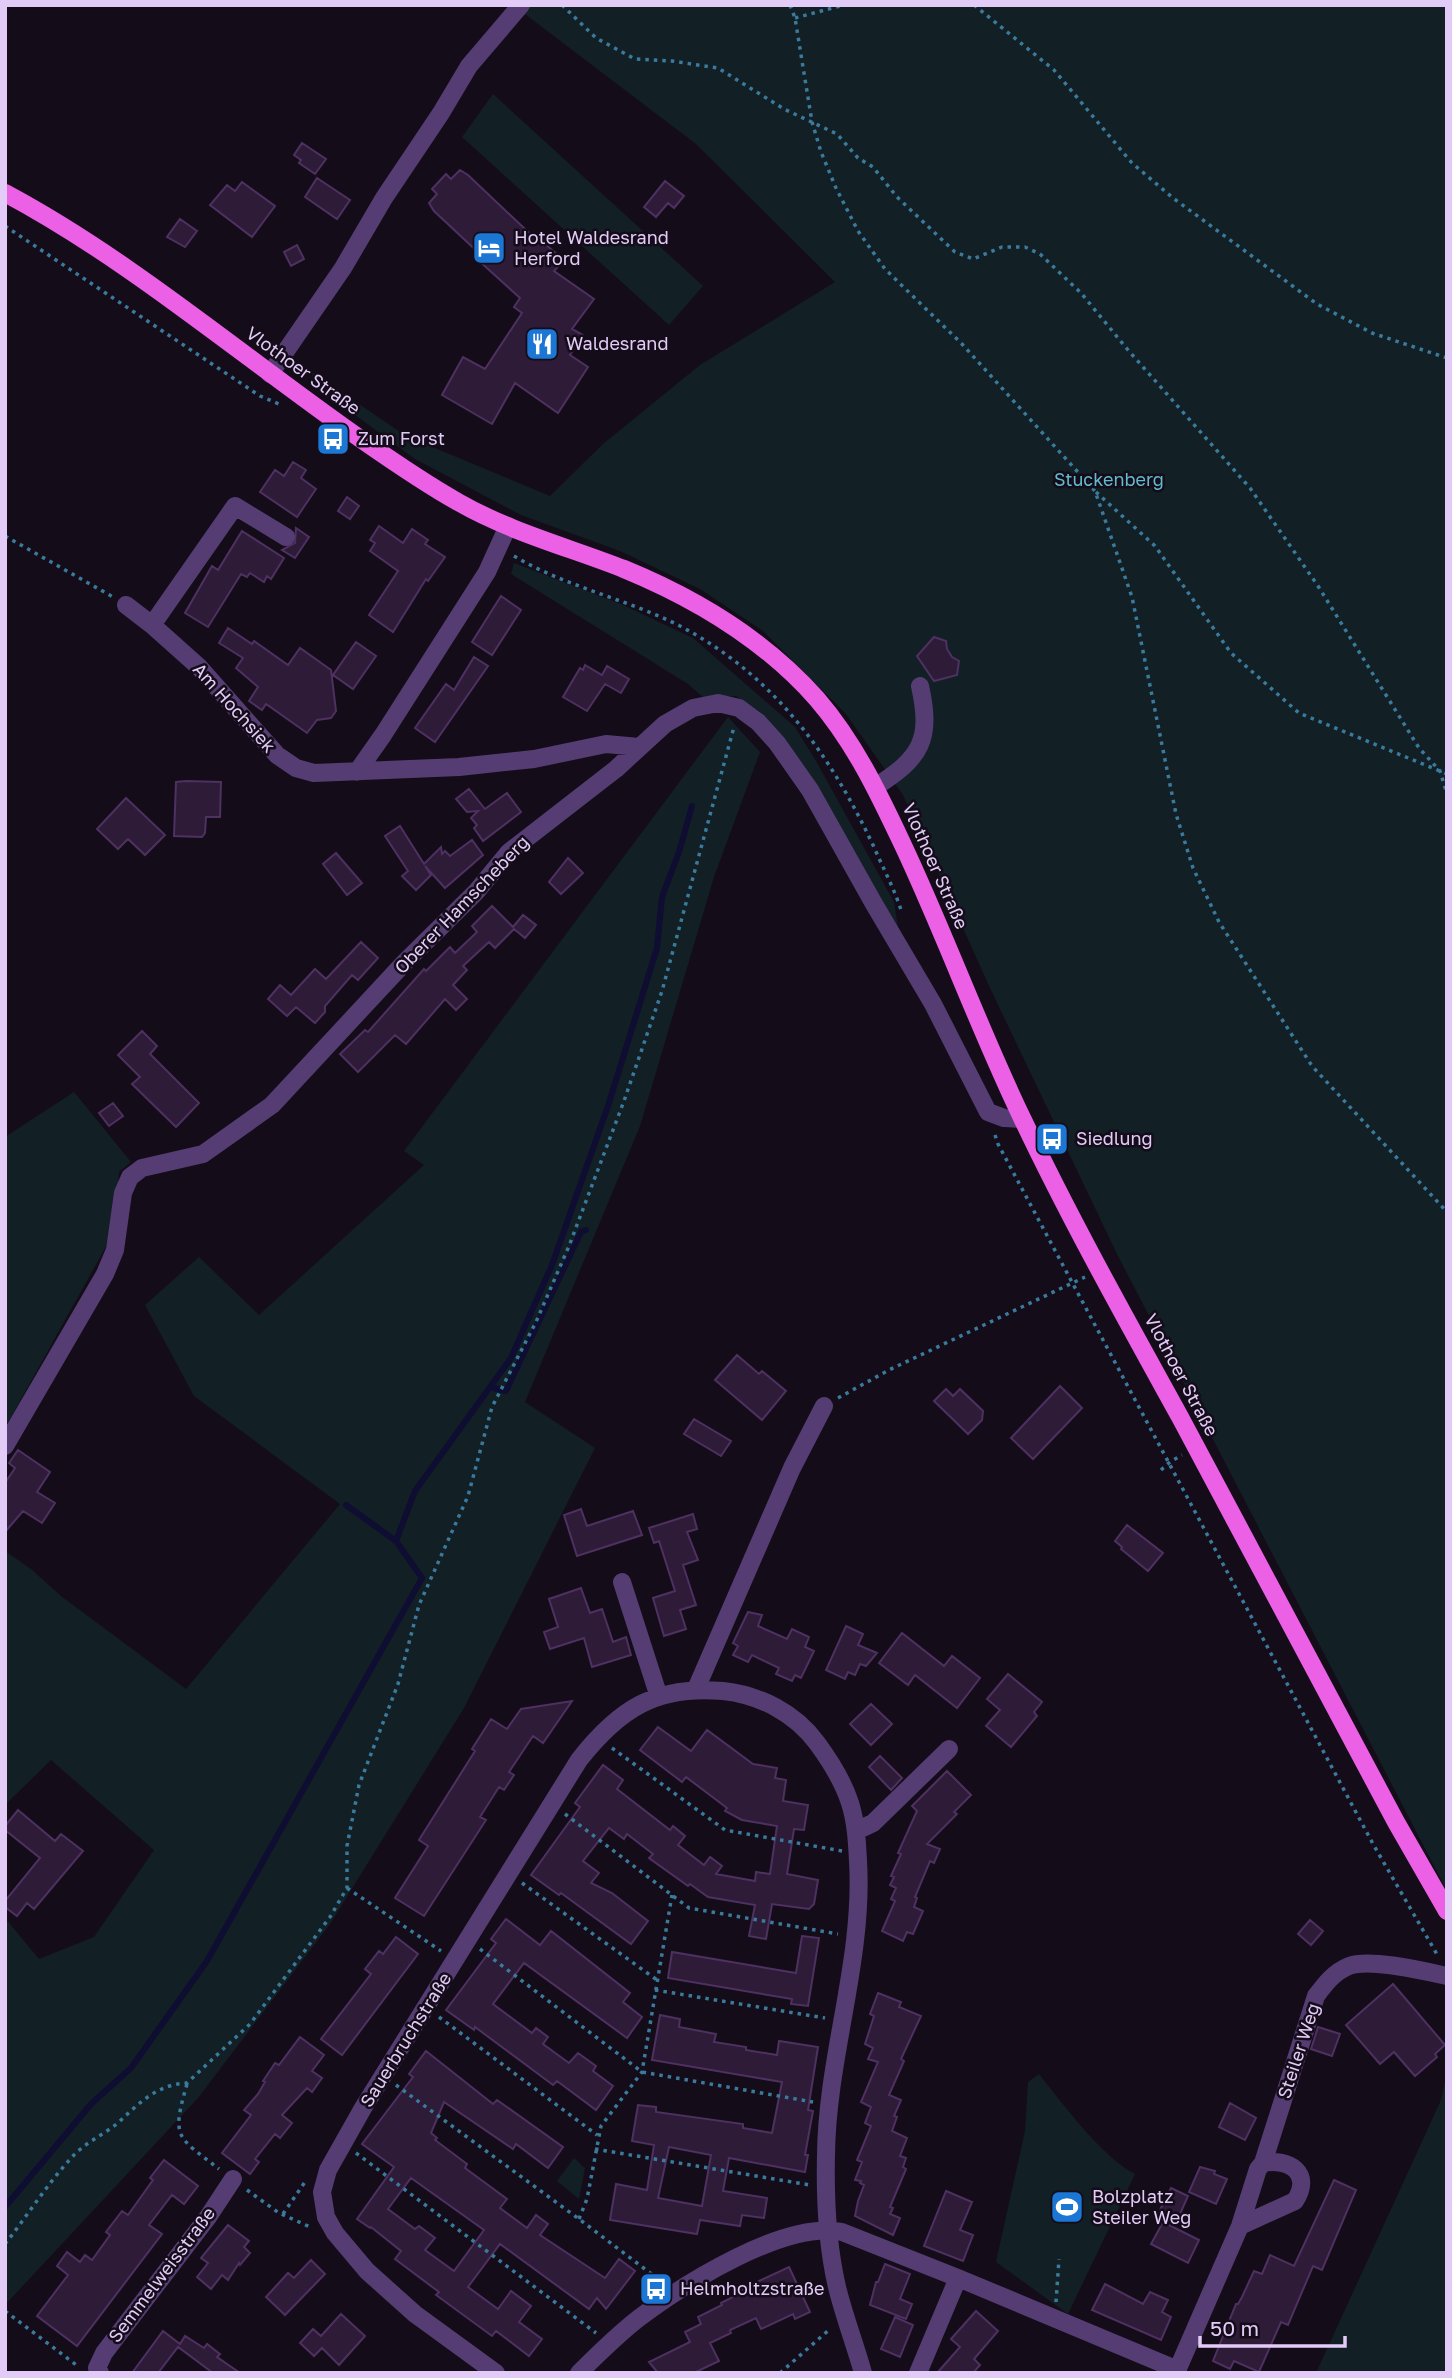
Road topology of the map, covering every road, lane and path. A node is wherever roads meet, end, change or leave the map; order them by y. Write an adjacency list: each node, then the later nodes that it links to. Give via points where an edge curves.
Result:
1 (521, 5): 10 (street, via 469,65 343,268)
2 (562, 5): 7 (path, via 596,38 635,59 718,68)
3 (790, 5): 6 (path)
4 (844, 5): 6 (path)
5 (974, 5): 9 (path, via 1054,70 1132,163 1184,206 1317,304 1372,332)
6 (795, 18): 7 (path)
7 (812, 122): 11 (path, via 836,188 885,269 962,344); 20 (path, via 837,134 955,252 973,259 1002,247 1025,247 1040,254 1081,293 1250,488 1318,586 1419,748)
8 (5, 193): 10 (main road, Vlothoer Straße, via 133,274)
9 (1447, 358)
10 (270, 374): 12 (main road, Vlothoer Straße, via 398,465 459,503)
11 (1095, 491): 20 (path, via 1155,545 1231,653 1299,713); 27 (path, via 1132,597 1176,814 1213,911 1312,1066)
12 (508, 526): 21 (street, via 487,572); 23 (main road, Vlothoer Straße, via 685,597 743,632 817,700)
13 (5, 536): 15 (path)
14 (286, 537): 16 (street, via 235,506)
15 (126, 606): 16 (street, Am Hochsiek)
16 (152, 625): 21 (street, Am Hochsiek, via 199,667 277,755 314,773)
17 (920, 687): 23 (street, via 926,712 925,733 917,751 904,767)
18 (739, 708): 19 (street, Oberer Hamscheberg, via 718,703 692,708); 25 (street, via 777,743 810,790 933,1004); 42 (path, via 662,991 628,1088 569,1246 492,1407 468,1496 419,1605 398,1684 359,1785 347,1846)
19 (639, 747): 21 (street, Am Hochsiek, via 606,744 534,759); 30 (street, Oberer Hamscheberg, via 509,852 272,1105 203,1154 142,1168 130,1177 123,1193 115,1250 105,1274)
20 (1440, 771): 22 (path); 24 (path)
21 (357, 772)
22 (1447, 774)
23 (875, 787): 26 (main road, Vlothoer Straße, via 924,889)
24 (1447, 794)
25 (988, 1112): 26 (street); 28 (path, via 998,1144)
26 (1022, 1119): 44 (main road, Vlothoer Straße)
27 (1447, 1212)
28 (1073, 1282): 29 (path); 31 (path)
29 (824, 1406): 34 (street, via 792,1468)
30 (5, 1446)
31 (1170, 1462): 32 (path); 48 (path)
32 (1161, 1470)
33 (622, 1582): 35 (street)
34 (696, 1689): 35 (street, Sauerbruchstraße); 39 (street, Sauerbruchstraße, via 762,1699 790,1716 835,1768)
35 (659, 1698): 36 (street, Sauerbruchstraße, via 611,1722)
36 (597, 1737): 38 (street, Sauerbruchstraße); 40 (path, via 724,1830)
37 (949, 1749): 39 (street, via 873,1823)
38 (552, 1804): 41 (street, Sauerbruchstraße); 43 (path)
39 (856, 1831): 40 (street, Sauerbruchstraße)
40 (858, 1854): 45 (street, Sauerbruchstraße)
41 (509, 1874): 46 (street, Sauerbruchstraße); 49 (path)
42 (347, 1888): 47 (path); 55 (path, via 250,2024)
43 (672, 1895): 45 (path, via 689,1908); 49 (path)
44 (1447, 1910)
45 (856, 1936): 52 (street, Sauerbruchstraße)
46 (468, 1940): 47 (street, Sauerbruchstraße); 53 (path)
47 (455, 1961): 51 (street, Sauerbruchstraße)
48 (1443, 1968): 60 (street, Steiler Weg, via 1350,1966 1330,1978 1316,1996)
49 (657, 1980): 50 (path)
50 (655, 1990): 52 (path); 53 (path)
51 (426, 2008): 54 (street, Sauerbruchstraße); 57 (path)
52 (844, 2021): 56 (street, Sauerbruchstraße)
53 (642, 2073): 56 (path); 57 (path)
54 (383, 2076): 58 (street, Sauerbruchstraße); 63 (path)
55 (187, 2083): 61 (path, via 178,2129 183,2141); 67 (path, via 174,2083 145,2097 115,2125 94,2137 74,2155)
56 (829, 2105): 62 (street, Sauerbruchstraße)
57 (597, 2136): 59 (path)
58 (343, 2143): 66 (street, Sauerbruchstraße, via 322,2192 326,2217); 74 (path)
59 (595, 2149): 62 (path); 63 (path, via 587,2199)
60 (1263, 2163): 64 (street, Steiler Weg); 64 (street, via 1278,2160 1298,2171 1300,2193 1295,2201)
61 (233, 2179): 66 (path, via 279,2213 317,2231); 75 (street, Semmelweisstraße, via 104,2353)
62 (827, 2188): 65 (street, Sauerbruchstraße)
63 (579, 2218): 70 (path)
64 (1240, 2226): 76 (street, Steiler Weg)
65 (828, 2229): 69 (street); 70 (street, via 762,2246); 72 (street, Sauerbruchstraße)
66 (335, 2233): 77 (street, Sauerbruchstraße, via 367,2271 415,2314)
67 (5, 2244)
68 (1059, 2259): 73 (path)
69 (958, 2278): 73 (street); 81 (street)
70 (675, 2292): 74 (street)
71 (5, 2311): 75 (path, via 81,2369)
72 (846, 2318): 79 (path); 80 (street, Sauerbruchstraße)
73 (1055, 2318): 76 (street)
74 (610, 2343): 78 (street)
75 (98, 2370)
76 (1177, 2371)
77 (496, 2373)
78 (579, 2373)
79 (780, 2373)
80 (863, 2373)
81 (918, 2373)

